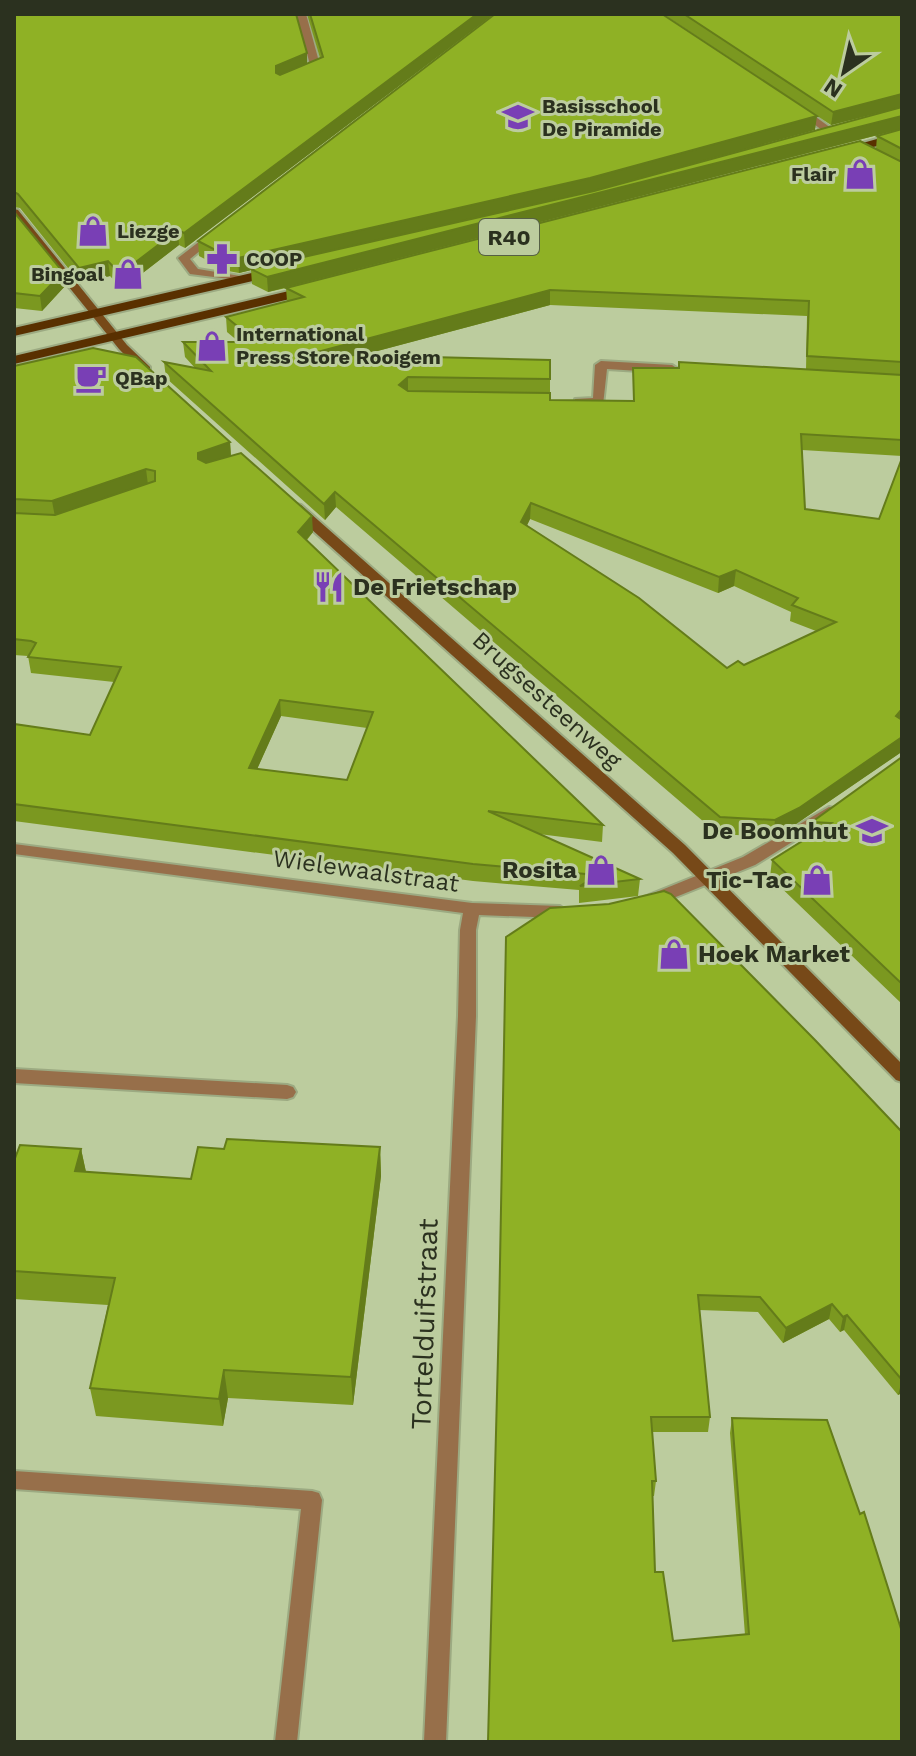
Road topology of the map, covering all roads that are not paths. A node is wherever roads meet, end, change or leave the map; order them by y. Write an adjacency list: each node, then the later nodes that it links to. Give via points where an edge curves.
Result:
1 (301, 14): 2 (street, via 316,69)
2 (293, 79)
3 (791, 104): 5 (street)
4 (848, 130): 5 (main road)
5 (834, 134): 7 (main road)
6 (902, 136): 8 (main road, via 862,150)
7 (819, 138)
8 (826, 154)
9 (14, 212): 14 (street)
10 (222, 229): 12 (street, via 184,258 194,272)
11 (298, 266): 12 (main road)
12 (242, 279): 14 (main road)
13 (324, 287): 16 (main road)
14 (97, 313): 15 (main road); 16 (street)
15 (16, 330)
16 (116, 337): 17 (main road); 19 (street)
17 (14, 360)
18 (679, 370): 20 (street, via 601,365 599,402)
19 (157, 381)
20 (567, 402)
21 (289, 501): 24 (street, Brugsesteenweg)
22 (848, 799): 24 (street, via 749,861)
23 (14, 849): 26 (street, Wielewaalstraat)
24 (708, 878): 25 (street); 28 (street, Brugsesteenweg)
25 (635, 904)
26 (472, 909): 27 (street, Wielewaalstraat); 33 (street, Tortelduifstraat)
27 (578, 912)
28 (902, 1075)
29 (14, 1076): 30 (street)
30 (287, 1092)
31 (14, 1480): 32 (street, via 312,1500)
32 (286, 1742)
33 (435, 1742)

